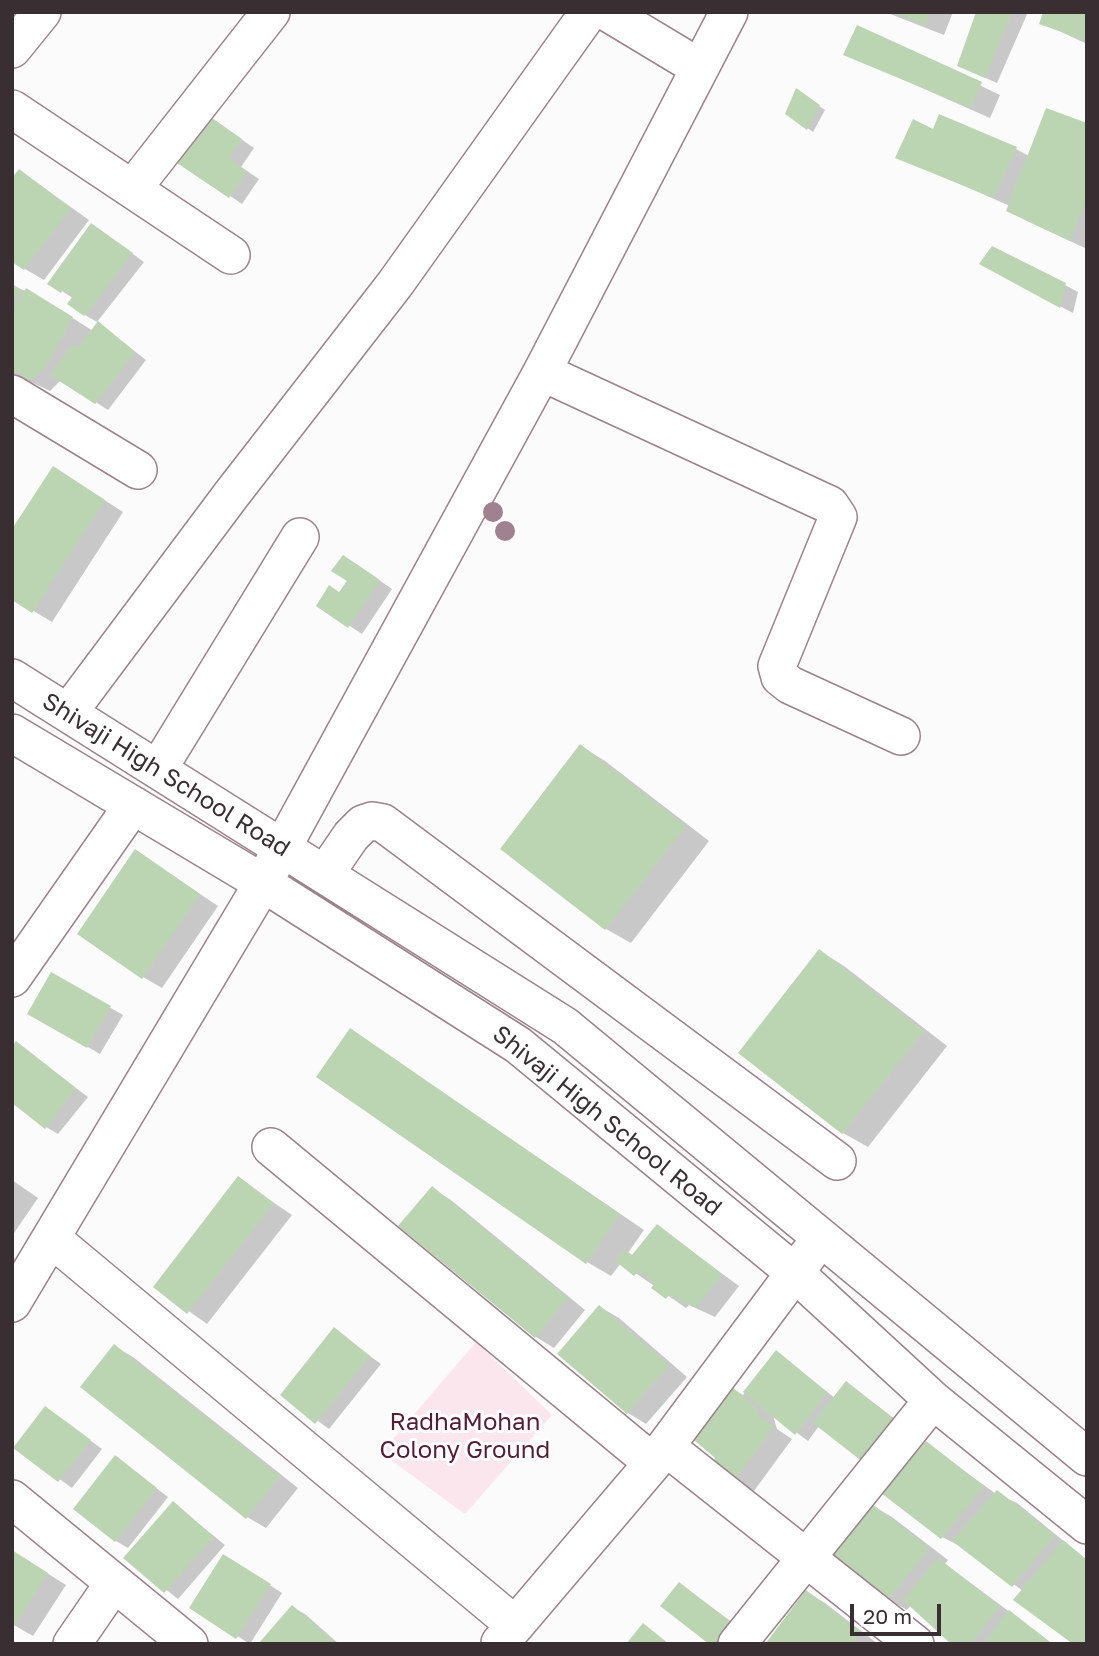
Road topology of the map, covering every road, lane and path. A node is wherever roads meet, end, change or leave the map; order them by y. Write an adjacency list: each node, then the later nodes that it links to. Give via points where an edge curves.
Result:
1 (42, 12): 6 (street)
2 (271, 12): 9 (street)
3 (589, 12): 16 (street, via 395,284)
4 (607, 12): 7 (street)
5 (729, 12): 7 (street)
6 (12, 50)
7 (700, 68): 11 (street)
8 (12, 109): 9 (street)
9 (132, 188): 10 (street)
10 (231, 255)
11 (542, 372): 17 (street, via 830,505 838,517 778,666 780,677); 21 (street)
12 (12, 394): 13 (street)
13 (138, 470)
14 (300, 537): 19 (street)
15 (12, 678): 16 (street, Shivaji High School Road)
16 (68, 713): 19 (street, Shivaji High School Road)
17 (901, 736)
18 (18, 747): 20 (street, Shivaji High School Road)
19 (158, 769): 21 (street, Shivaji High School Road)
20 (133, 805): 23 (street, Shivaji High School Road); 24 (street)
21 (282, 848): 22 (street, Shivaji High School Road); 23 (street)
22 (325, 874): 26 (street, via 363,824 383,823); 28 (street, Shivaji High School Road, via 565,1026)
23 (263, 883): 27 (street); 29 (street, Shivaji High School Road, via 517,1045)
24 (12, 978)
25 (271, 1147): 32 (street)
26 (837, 1161)
27 (51, 1238): 30 (street); 38 (street)
28 (821, 1238): 29 (street); 33 (street, Shivaji High School Road)
29 (794, 1272): 31 (street, Shivaji High School Road); 32 (street)
30 (12, 1303)
31 (933, 1400): 35 (street, Shivaji High School Road); 36 (street)
32 (660, 1455): 36 (street); 38 (street)
33 (1087, 1457)
34 (12, 1499): 37 (street)
35 (1087, 1525)
36 (805, 1557): 41 (street); 42 (street)
37 (114, 1583): 39 (street); 40 (street)
38 (508, 1634)
39 (72, 1644)
40 (189, 1644)
41 (737, 1644)
42 (915, 1644)

